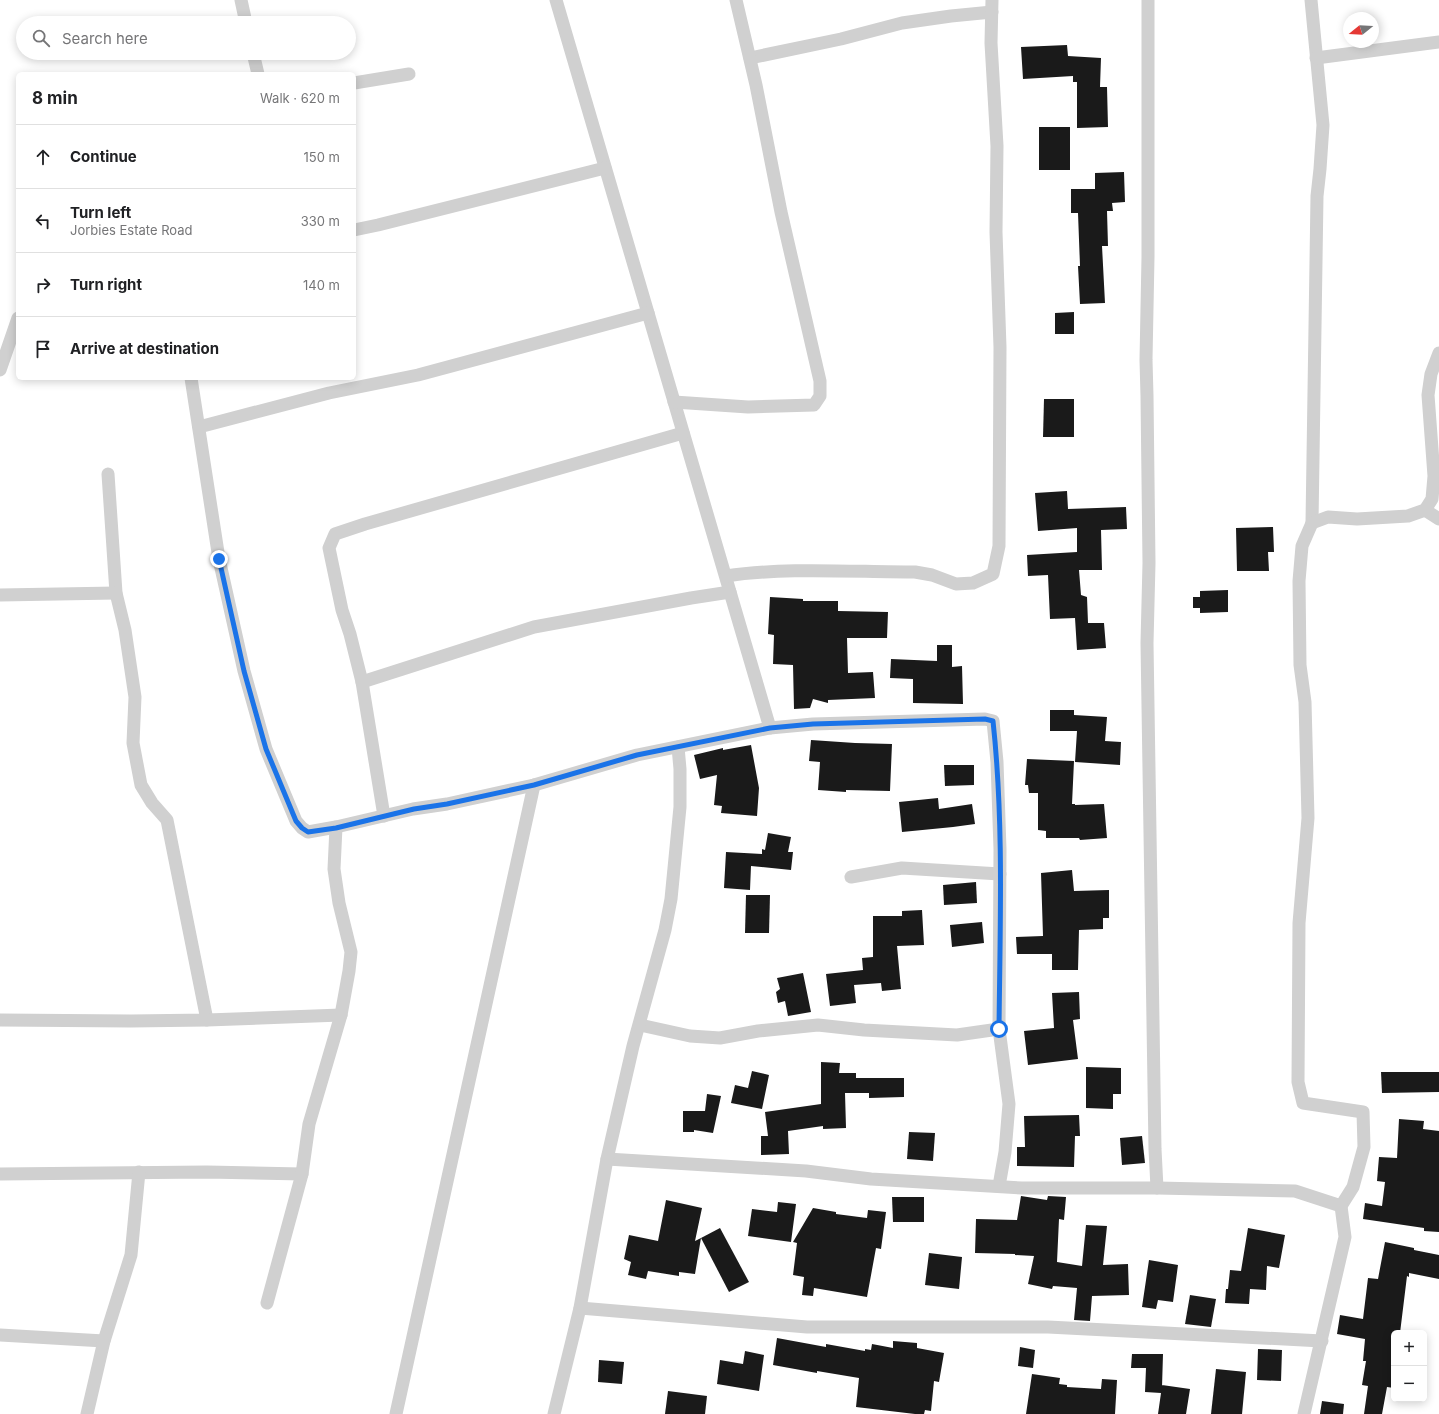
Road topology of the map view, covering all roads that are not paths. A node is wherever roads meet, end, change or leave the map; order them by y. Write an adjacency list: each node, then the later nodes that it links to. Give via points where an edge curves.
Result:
1 (241, 0): 7 (street)
2 (556, 0): 15 (street)
3 (736, 0): 9 (street)
4 (1148, 0): 51 (street, via 1147,644 1154,1149)
5 (1311, 0): 10 (street)
6 (992, 6): 9 (street, via 951,16 902,23 841,40); 29 (street, via 1000,347 999,546 992,574 973,583 962,584 915,572 781,571)
7 (244, 16)
8 (1439, 42): 10 (street)
9 (750, 58): 22 (street, via 781,212 820,382 820,396 814,406 748,407)
10 (1316, 58): 28 (street, via 1323,125 1317,196)
11 (255, 60): 12 (street)
12 (258, 72)
13 (409, 74): 14 (street)
14 (356, 83)
15 (605, 168): 16 (street); 17 (street)
16 (356, 230)
17 (648, 313): 22 (street); 23 (street, via 418,375 329,393)
18 (16, 324): 20 (street)
19 (1439, 353): 26 (street, via 1431,374 1428,395 1434,476 1432,499)
20 (0, 370)
21 (191, 380): 23 (street)
22 (674, 402): 24 (street)
23 (199, 427): 38 (street, via 219,559 244,671 266,749 296,821 302,828 308,832)
24 (684, 433): 29 (street); 33 (street, via 335,534 330,548 342,610)
25 (108, 474): 31 (street)
26 (1425, 510): 27 (street); 28 (street, via 1408,516 1357,520 1328,517)
27 (1439, 519)
28 (1312, 523): 52 (street, via 1302,546 1299,581 1300,665 1305,709 1308,818 1299,923 1298,1082 1303,1103 1363,1112 1364,1147 1353,1187)
29 (726, 576): 30 (street)
30 (730, 592): 33 (street, via 534,627); 34 (street)
31 (116, 593): 32 (street); 43 (street, via 125,630 135,696 132,743 141,785 152,804 167,820)
32 (0, 595)
33 (362, 682): 37 (street)
34 (770, 728): 35 (street); 39 (street, via 813,724 985,719 993,721 997,762)
35 (678, 748): 36 (street, via 637,755); 44 (street, via 680,807 671,899 666,930)
36 (534, 785): 37 (street); 59 (street)
37 (384, 816): 38 (street)
38 (336, 828): 41 (street, via 334,869 351,952)
39 (1000, 874): 40 (street, via 902,868); 45 (street)
40 (851, 877)
41 (341, 1015): 43 (street); 49 (street, via 309,1124)
42 (0, 1020): 43 (street)
43 (207, 1020)
44 (640, 1025): 45 (street, via 690,1036 720,1038 818,1025 957,1035); 46 (street)
45 (999, 1029): 50 (street, via 1009,1104)
46 (607, 1159): 50 (street); 54 (street)
47 (139, 1172): 48 (street); 49 (street); 56 (street, via 131,1254)
48 (0, 1174)
49 (302, 1174): 53 (street)
50 (999, 1186): 51 (street)
51 (1157, 1188): 52 (street, via 1295,1191)
52 (1341, 1206): 57 (street, via 1345,1237)
53 (267, 1303)
54 (580, 1308): 57 (street, via 807,1327 1048,1327); 60 (street)
55 (0, 1335): 56 (street)
56 (104, 1341): 58 (street)
57 (1322, 1341): 61 (street)
58 (87, 1414)
59 (396, 1414)
60 (554, 1414)
61 (1304, 1414)

